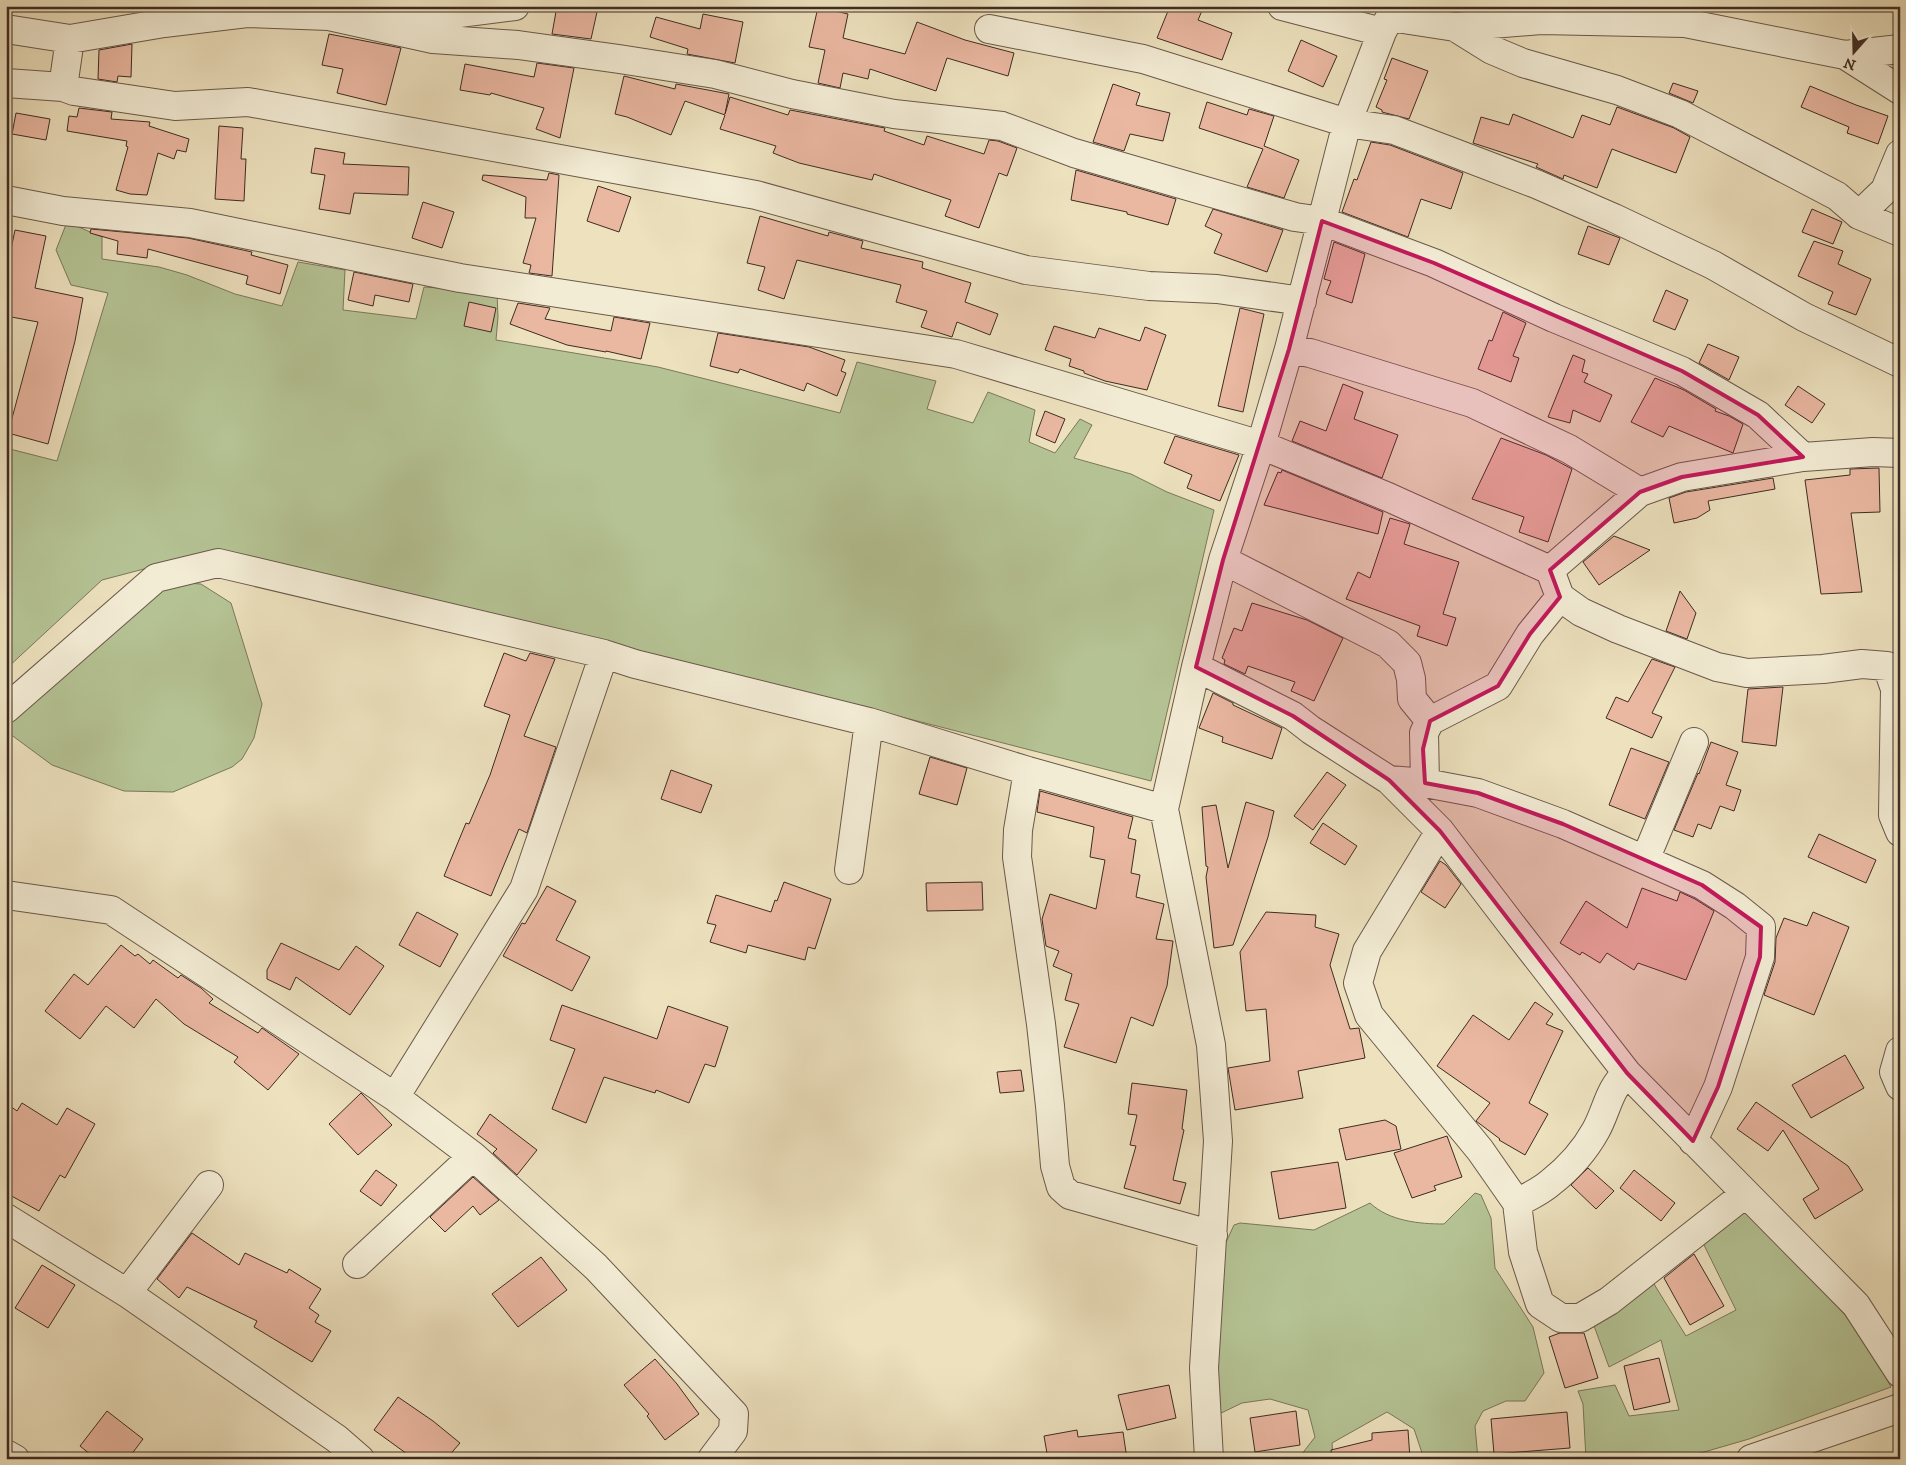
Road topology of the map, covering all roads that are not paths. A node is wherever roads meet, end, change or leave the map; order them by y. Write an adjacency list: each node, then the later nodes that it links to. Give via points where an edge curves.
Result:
1 (515, 6): 4 (street)
2 (1282, 6): 3 (street)
3 (1389, 18): 5 (street); 14 (street)
4 (368, 25): 8 (street, via 329,16 247,13); 18 (street, via 434,39 518,45 715,74 792,94 894,114 1002,126 1074,152 1296,217)
5 (1455, 27): 10 (street, via 1541,20 1685,23); 17 (street, via 1492,50 1523,63 1617,90 1680,114 1836,196)
6 (6, 29): 8 (street)
7 (989, 29): 14 (street, via 1142,60)
8 (70, 39): 12 (street)
9 (1900, 49): 10 (street)
10 (1846, 55): 13 (street)
11 (6, 83): 12 (street)
12 (63, 87): 20 (street, via 175,106 248,102 756,195 1026,270)
13 (1900, 90)
14 (1347, 123): 18 (street); 22 (street, via 1394,130 1588,207 1713,265 1804,317)
15 (1900, 154): 17 (street, via 1885,190)
16 (6, 200): 23 (street, via 63,211 190,223 460,278 956,354)
17 (1859, 215): 19 (street)
18 (1322, 221): 20 (street); 25 (street, via 1434,263 1554,318 1682,371 1758,415)
19 (1900, 232)
20 (1302, 301): 21 (street)
21 (1289, 349): 23 (street); 26 (street, via 1472,404 1569,449)
22 (1900, 363)
23 (1261, 445): 27 (street); 28 (street, via 1388,497)
24 (1900, 453): 25 (street)
25 (1803, 457): 26 (street, via 1682,477)
26 (1640, 492): 28 (street)
27 (1222, 560): 31 (street); 34 (street, via 1388,644 1407,663 1412,699)
28 (1550, 570): 29 (street)
29 (1560, 597): 34 (street, via 1530,634 1498,686); 41 (street, via 1581,612 1618,629 1717,667 1746,674 1862,664 1887,666 1895,689 1893,815)
30 (604, 654): 32 (street, via 218,563 156,578); 33 (street); 48 (street, via 524,889)
31 (1196, 667): 37 (street, via 1293,716); 39 (street)
32 (6, 709)
33 (869, 722): 36 (street); 43 (street)
34 (1430, 722): 38 (street, via 1424,733)
35 (1694, 742): 42 (street)
36 (1028, 771): 39 (street); 55 (street, via 1017,857 1042,1033 1055,1166 1061,1187 1070,1195)
37 (1389, 780): 38 (street); 40 (street)
38 (1425, 783): 42 (street, via 1478,793 1563,824)
39 (1164, 809): 55 (street, via 1211,1045 1218,1141)
40 (1440, 831): 46 (street); 53 (street, via 1367,951 1358,983 1369,1015 1480,1150)
41 (1900, 832)
42 (1645, 860): 49 (street, via 1702,886 1735,906 1761,928 1760,957 1718,1087)
43 (849, 870)
44 (6, 895): 48 (street, via 111,910)
45 (1900, 1051): 47 (street, via 1894,1072)
46 (1627, 1073): 49 (street); 53 (street, via 1611,1093 1596,1130 1578,1156 1550,1183)
47 (1900, 1086)
48 (395, 1097): 50 (street)
49 (1693, 1141): 52 (street)
50 (473, 1156): 56 (street); 63 (street, via 596,1267 734,1414 733,1430)
51 (209, 1185): 57 (street)
52 (1745, 1194): 53 (street, via 1608,1301 1580,1318 1561,1318 1540,1304 1523,1252); 58 (street, via 1856,1305)
53 (1517, 1203)
54 (6, 1218): 57 (street)
55 (1213, 1235): 64 (street, via 1204,1368)
56 (357, 1264)
57 (127, 1293): 62 (street, via 337,1439)
58 (1900, 1373)
59 (1900, 1408): 65 (street)
60 (6, 1454): 61 (street)
61 (15, 1459)
62 (360, 1459)
63 (712, 1459)
64 (1209, 1459)
65 (1751, 1459)

